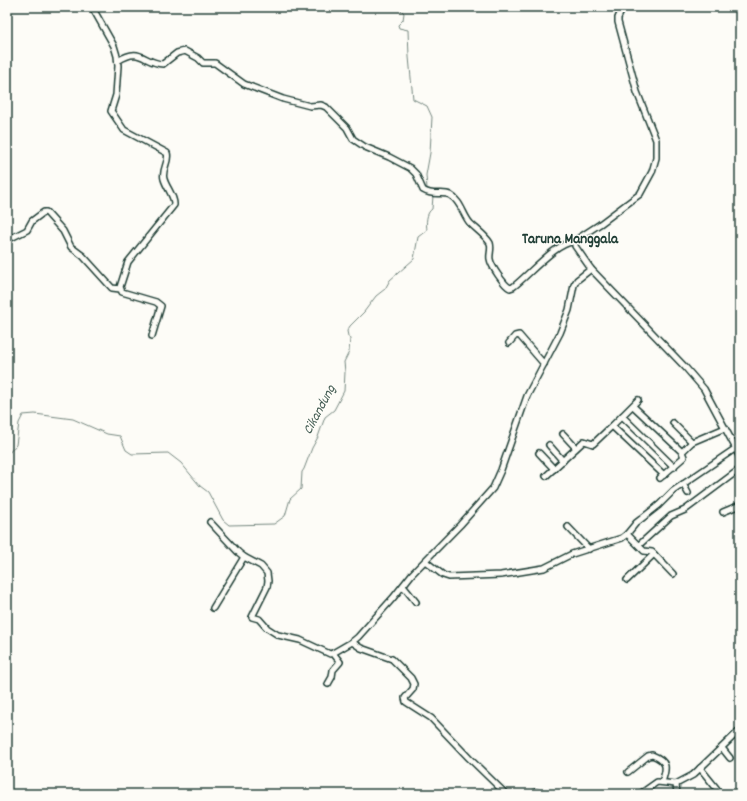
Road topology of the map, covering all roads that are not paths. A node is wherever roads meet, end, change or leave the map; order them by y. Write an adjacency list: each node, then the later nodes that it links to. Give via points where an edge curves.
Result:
1 (92, 7): 3 (street, via 114,46)
2 (623, 7): 5 (street, via 618,22 638,92 656,140 656,158 652,172 640,194)
3 (118, 61): 5 (street, via 136,54 163,64 177,53 187,51 203,63 215,63 244,84 283,99 310,106 321,104 330,109 353,139 410,168 416,174 423,190 431,194 452,196 469,222 488,240 491,247 491,262 510,288 518,284 555,249); 7 (street, via 116,95 111,111 124,130 167,154 163,174 175,203 128,262)
4 (7, 240): 7 (street, via 26,230 32,221 46,212 63,231 72,248 83,256 112,288)
5 (575, 242): 6 (street, via 576,250)
6 (591, 269): 10 (street, via 574,285 566,318); 16 (street, via 704,389)
7 (120, 289): 8 (street, via 122,292 156,302 161,306)
8 (152, 336)
9 (509, 343): 10 (street, via 519,335)
10 (544, 364): 42 (street, via 527,396 493,488)
11 (638, 400): 12 (street)
12 (633, 406): 13 (street); 23 (street)
13 (622, 416): 15 (street); 27 (street)
14 (673, 423): 18 (street)
15 (612, 426): 22 (street, via 593,444 584,441); 27 (street, via 662,477)
16 (725, 428): 18 (street); 21 (street)
17 (563, 434): 22 (street)
18 (692, 442): 23 (street)
19 (740, 442): 21 (street)
20 (549, 445): 26 (street)
21 (735, 446): 25 (street); 31 (street)
22 (576, 448): 26 (street)
23 (682, 452): 27 (street, via 684,457)
24 (539, 453): 28 (street)
25 (740, 458)
26 (563, 461): 28 (street)
27 (674, 467)
28 (554, 469): 30 (street)
29 (740, 469): 38 (street, via 685,510 671,516)
30 (546, 476)
31 (683, 484): 32 (street); 37 (street, via 636,523)
32 (688, 492)
33 (740, 505): 34 (street)
34 (723, 512)
35 (210, 522): 41 (street)
36 (568, 527): 39 (street)
37 (627, 534): 38 (street); 39 (street)
38 (639, 545): 40 (street)
39 (588, 549): 42 (street, via 544,568 501,575 449,577)
40 (654, 554): 43 (street); 44 (street)
41 (244, 557): 47 (street); 49 (street, via 264,568 268,576 267,587 252,616 278,635 300,640)
42 (425, 561): 45 (street)
43 (673, 574)
44 (627, 580)
45 (403, 586): 46 (street); 48 (street)
46 (416, 602)
47 (212, 608)
48 (352, 642): 49 (street); 59 (street, via 396,663 414,684 406,696 406,702 431,718)
49 (333, 654): 50 (street, via 340,662 333,670)
50 (328, 684)
51 (740, 730): 52 (street)
52 (722, 748): 53 (street); 54 (street)
53 (730, 758)
54 (700, 768): 57 (street, via 686,780); 58 (street)
55 (628, 772): 56 (street, via 652,755 665,766)
56 (662, 782): 57 (street); 62 (street, via 657,782)
57 (676, 784): 63 (street)
58 (717, 789)
59 (506, 794)
60 (534, 794): 61 (street)
61 (542, 794)
62 (640, 794)
63 (677, 794)

